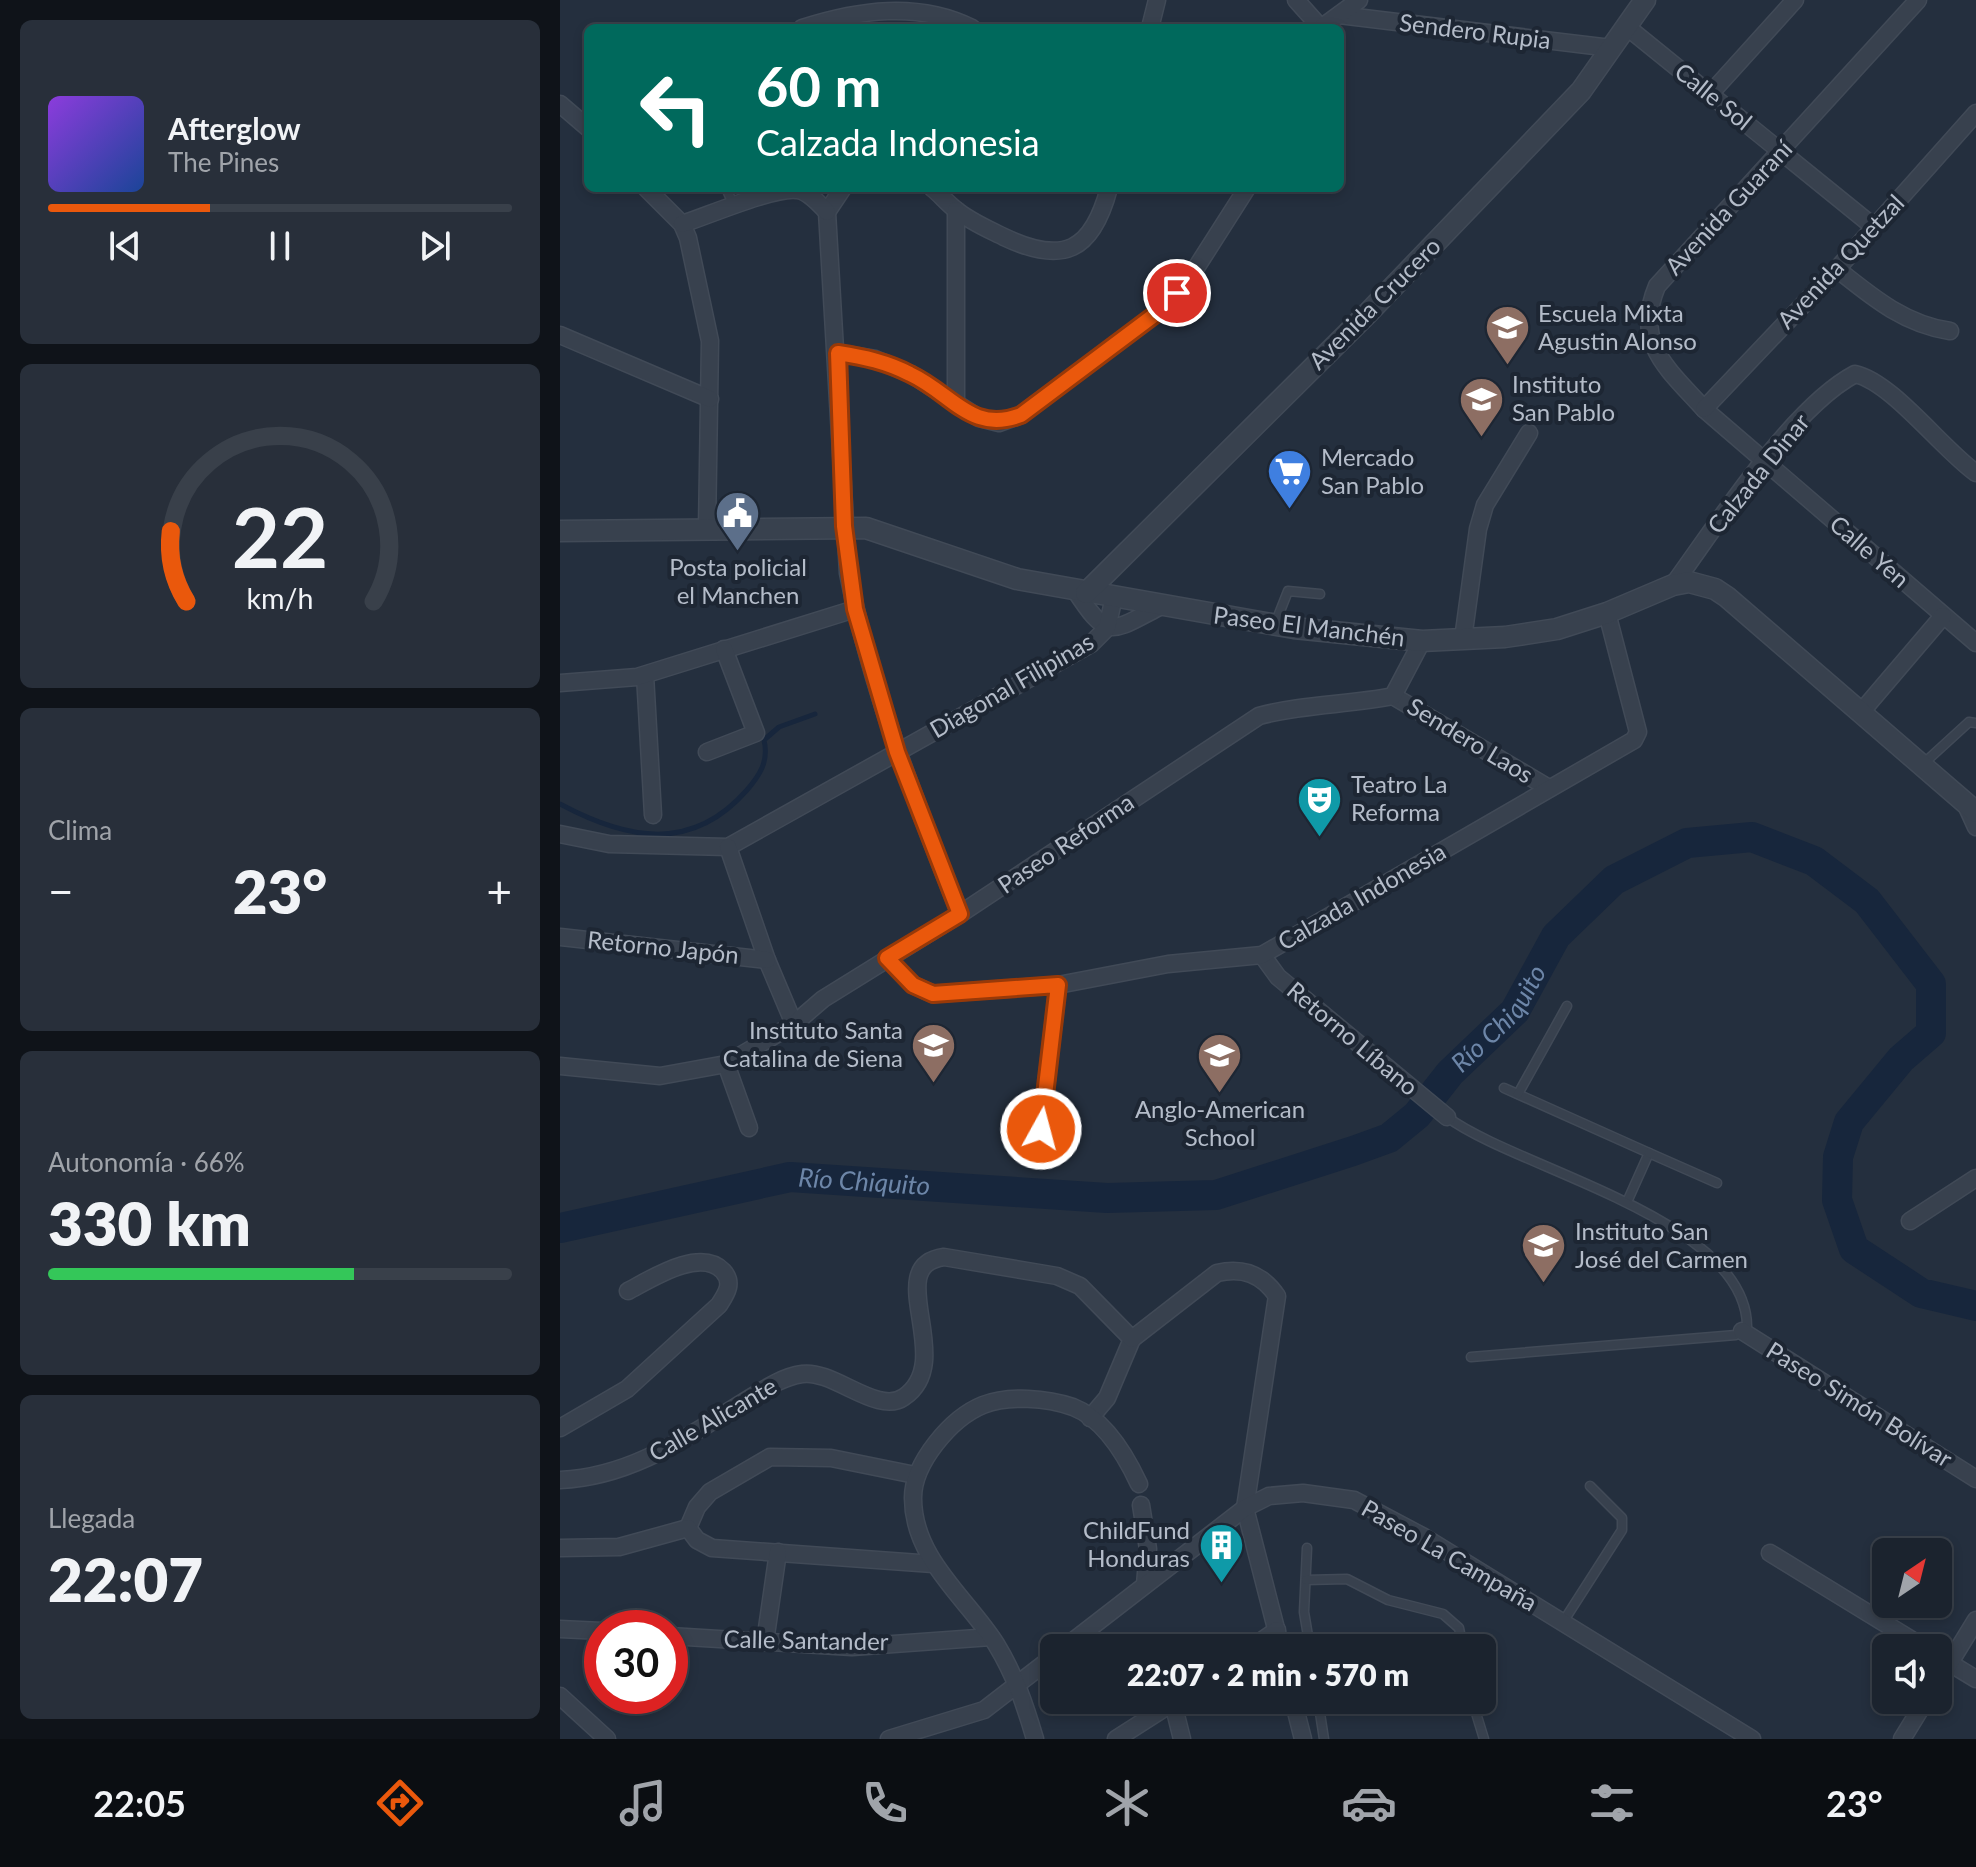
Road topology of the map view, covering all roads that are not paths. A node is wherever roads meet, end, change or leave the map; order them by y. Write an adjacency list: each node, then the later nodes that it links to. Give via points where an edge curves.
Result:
1 (1157, 0): 10 (street)
2 (1296, 0): 11 (street)
3 (1359, 0): 7 (street)
4 (1645, 0): 13 (street, Avenida Crucero)
5 (1795, 0): 15 (street)
6 (1918, 0): 19 (street, Avenida Guaraní)
7 (1339, 15): 12 (street); 14 (street, Sendero Rupia)
8 (842, 22): 9 (street, via 894,11 945,15)
9 (964, 24)
10 (1151, 24)
11 (1317, 24)
12 (1327, 24)
13 (1627, 27): 14 (street, Avenida Crucero); 15 (street, Calle Sol)
14 (1611, 48): 48 (street, Avenida Crucero, via 1581,91 1368,313)
15 (1710, 94): 19 (street, Calle Sol)
16 (560, 104): 18 (street)
17 (1976, 113): 33 (street, Avenida Quetzal)
18 (584, 125)
19 (1781, 151): 33 (street, Calle Sol); 40 (street, Avenida Guaraní, via 1657,286 1649,304 1651,345)
20 (650, 192): 32 (street)
21 (728, 192): 29 (lane)
22 (790, 192): 29 (street)
23 (803, 192): 31 (street)
24 (829, 192): 31 (lane)
25 (840, 192): 31 (street)
26 (936, 192): 30 (street)
27 (1108, 192): 30 (street, via 1102,214 1080,243 1062,252 1040,252)
28 (1244, 192): 39 (street, via 1165,307 1021,415 999,423)
29 (734, 207): 32 (street)
30 (956, 210): 39 (street)
31 (827, 212): 37 (street)
32 (682, 224): 38 (street, via 710,341)
33 (1874, 227): 34 (street, Avenida Quetzal)
34 (1837, 269): 35 (street, via 1878,303 1909,320); 40 (street, Avenida Quetzal)
35 (1950, 331)
36 (560, 335): 38 (street)
37 (838, 353): 39 (street, via 875,359 911,374); 44 (street)
38 (710, 399): 45 (street)
39 (956, 404)
40 (1704, 409): 42 (street, Avenida Guaraní)
41 (1529, 433): 57 (street, via 1485,505)
42 (1764, 461): 43 (street, Calzada Dinar, via 1819,402 1855,374 1885,390 1951,456); 47 (street, Calzada Dinar); 54 (street, Calle Yen)
43 (1976, 473)
44 (844, 526): 45 (street, Paseo El Manchén); 48 (street, Paseo El Manchén, via 866,528 1017,579); 52 (street)
45 (707, 530): 46 (street, Paseo El Manchén)
46 (560, 531)
47 (1673, 585): 53 (street, Paseo El Manchén); 64 (street, Paseo El Manchén, via 1702,584 1727,597)
48 (1080, 592): 50 (street, Paseo El Manchén); 56 (street, Diagonal Filipinas, via 1095,622)
49 (1320, 594): 55 (lane, via 1288,591)
50 (1114, 597): 51 (street, Paseo El Manchén); 56 (street, Diagonal Filipinas)
51 (1161, 606): 55 (street, Paseo El Manchén); 56 (street, Diagonal Filipinas)
52 (855, 609): 60 (street); 67 (street)
53 (1607, 613): 57 (street, Paseo El Manchén, via 1557,629); 69 (street, Calzada Indonesia, via 1638,732 1634,740)
54 (1943, 616): 59 (street, Calle Yen); 64 (street)
55 (1275, 625): 58 (street, Paseo El Manchén)
56 (1107, 628): 67 (street, Diagonal Filipinas, via 1091,644)
57 (1463, 639): 58 (street, Paseo El Manchén)
58 (1422, 641): 63 (street)
59 (1976, 643)
60 (724, 649): 61 (street); 66 (street, via 757,732)
61 (645, 675): 62 (street); 71 (street)
62 (560, 683)
63 (1393, 696): 69 (street, Sendero Laos); 75 (street, Paseo Reforma, via 1259,716)
64 (1862, 711): 68 (street, Paseo El Manchén)
65 (1976, 723): 68 (lane, via 1957,731)
66 (707, 752)
67 (897, 752): 74 (street, Diagonal Filipinas); 75 (street)
68 (1923, 765): 70 (street, Paseo El Manchén)
69 (1547, 787): 77 (street, Calzada Indonesia)
70 (1971, 809): 72 (street)
71 (653, 815)
72 (1976, 827)
73 (560, 834): 74 (street, via 609,844)
74 (728, 847): 79 (street)
75 (960, 914): 78 (street, Paseo Reforma)
76 (560, 937): 79 (street, Retorno Japón)
77 (1262, 955): 80 (street, Calzada Indonesia, via 1168,964); 87 (street, Retorno Líbano, via 1278,977)
78 (887, 958): 80 (street, Calzada Indonesia, via 913,985 933,994); 82 (street, Paseo Reforma)
79 (767, 960): 82 (street)
80 (1058, 985): 89 (street)
81 (1567, 1006): 86 (lane)
82 (794, 1024): 83 (street, Paseo Reforma)
83 (726, 1064): 84 (street, Paseo Reforma, via 660,1076); 88 (street)
84 (560, 1066)
85 (1504, 1088): 86 (lane)
86 (1518, 1094): 90 (lane)
87 (1447, 1117): 93 (lane)
88 (749, 1128)
89 (1041, 1129)
90 (1649, 1153): 92 (lane); 93 (lane)
91 (1976, 1178): 94 (street)
92 (1717, 1183)
93 (1627, 1202): 96 (lane, via 1717,1261 1742,1293 1747,1317)
94 (1910, 1221)
95 (628, 1291): 100 (street, via 697,1262 717,1265 727,1275 728,1289 719,1305 627,1389)
96 (1742, 1331): 98 (lane); 102 (street, Paseo Simón Bolívar)
97 (1132, 1339): 99 (street, via 1107,1398); 103 (street, Calle Alicante, via 1080,1286 1057,1276 932,1259 916,1285 927,1350 923,1372 902,1400 884,1402 816,1373 790,1376 625,1469); 107 (street, via 1217,1273 1250,1272 1269,1283 1277,1296)
98 (1471, 1357)
99 (1090, 1418): 101 (street, via 1075,1408 1036,1399 983,1405 936,1441); 104 (street, via 1125,1454)
100 (560, 1428)
101 (915, 1475): 108 (street, via 831,1458 770,1457 710,1492); 113 (street, via 912,1500)
102 (1976, 1479)
103 (560, 1480)
104 (1139, 1484)
105 (1590, 1486): 117 (lane, via 1622,1518 1622,1530)
106 (1141, 1505): 115 (street, via 1148,1549)
107 (1245, 1508): 115 (street, Paseo La Campaña); 117 (street, Paseo La Campaña, via 1269,1496 1303,1493 1354,1500); 120 (street)
108 (688, 1528): 109 (street, via 619,1547); 111 (street, via 712,1548)
109 (560, 1548)
110 (1307, 1548): 114 (lane)
111 (778, 1552): 113 (street); 129 (street)
112 (1770, 1553): 126 (street)
113 (933, 1564): 128 (street)
114 (1306, 1580): 124 (lane); 125 (lane, via 1347,1579 1388,1600 1443,1614)
115 (1145, 1585): 121 (street, Paseo La Campaña)
116 (1976, 1620): 130 (street)
117 (1563, 1622): 150 (street, Paseo La Campaña)
118 (560, 1629): 119 (street)
119 (584, 1630)
120 (1277, 1630): 122 (street); 123 (street)
121 (1082, 1634)
122 (1271, 1634)
123 (1278, 1634)
124 (1308, 1634)
125 (1460, 1634)
126 (1902, 1634)
127 (688, 1637): 129 (street, Calle Santander)
128 (991, 1637): 129 (street, Calle Santander, via 852,1647); 134 (street)
129 (765, 1642)
130 (1952, 1649)
131 (1952, 1664): 133 (street)
132 (1040, 1667): 134 (street)
133 (1976, 1679)
134 (1018, 1684): 143 (street, via 984,1710); 144 (street)
135 (560, 1696): 142 (street)
136 (1155, 1714): 145 (street)
137 (1177, 1714): 146 (street)
138 (1297, 1714): 147 (street)
139 (1320, 1714): 148 (lane)
140 (1476, 1714): 149 (lane)
141 (1917, 1714): 151 (street)
142 (607, 1739)
143 (889, 1739)
144 (1035, 1739)
145 (1116, 1739)
146 (1182, 1739)
147 (1303, 1739)
148 (1324, 1739)
149 (1484, 1739)
150 (1752, 1739)
151 (1902, 1739)

